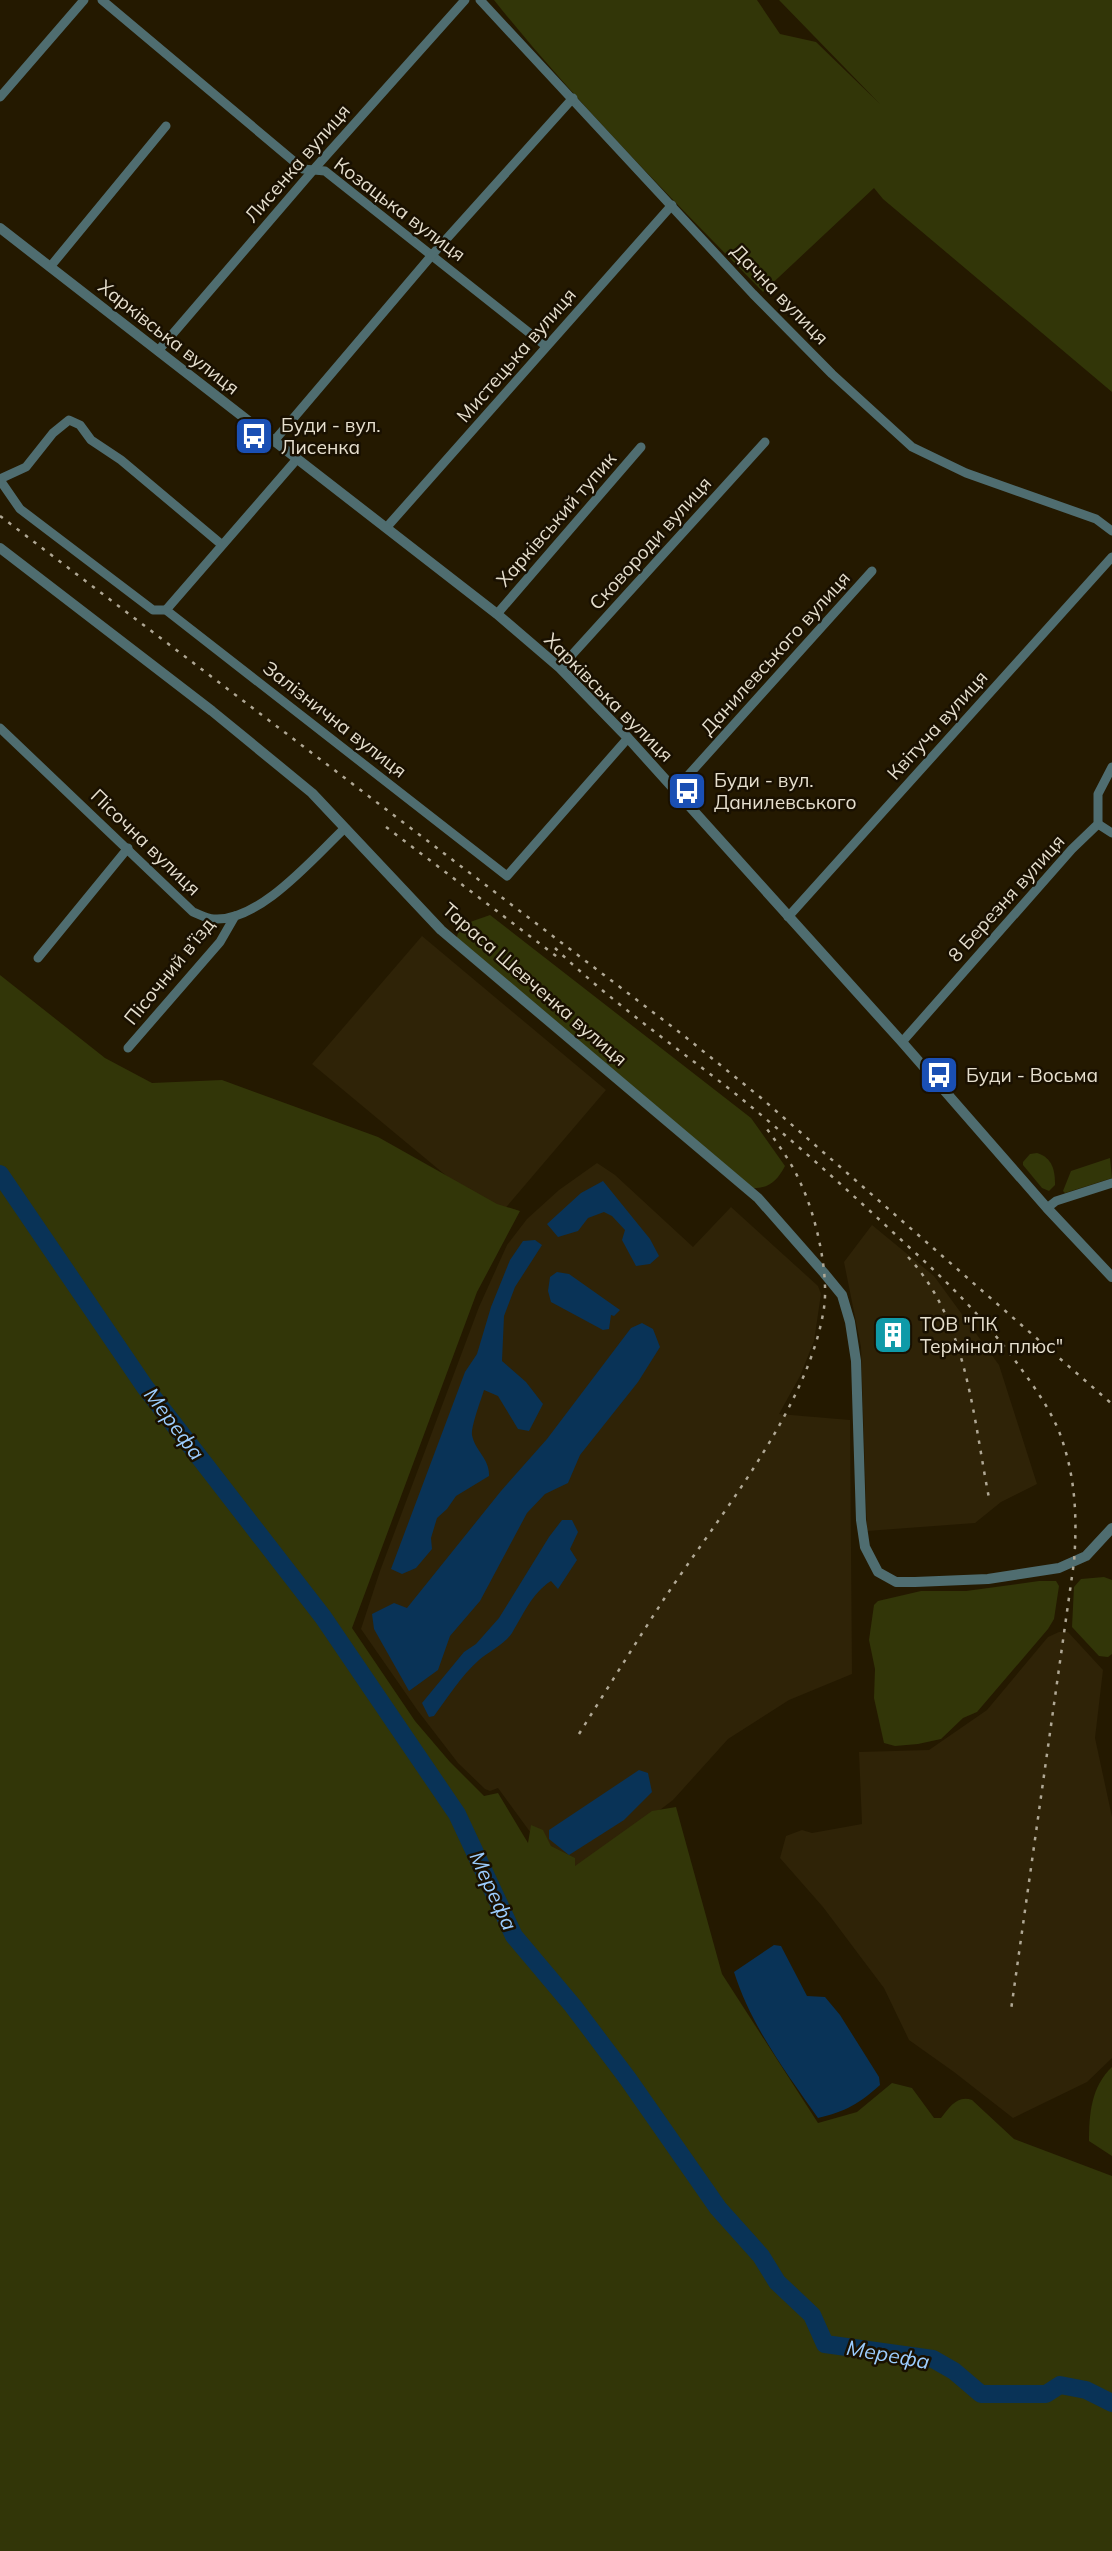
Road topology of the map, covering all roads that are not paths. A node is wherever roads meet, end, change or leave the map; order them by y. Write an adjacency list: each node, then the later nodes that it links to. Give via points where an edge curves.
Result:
1 (84, 0): 5 (street)
2 (102, 0): 8 (street, Козацька вулиця, via 303,169)
3 (465, 0): 8 (street, Лисенка вулиця)
4 (480, 0): 6 (street, Дачна вулиця)
5 (0, 97)
6 (573, 98): 9 (street, Дачна вулиця); 11 (street)
7 (166, 125): 12 (street)
8 (315, 168): 11 (street, Козацька вулиця, via 325,171); 14 (street, Лисенка вулиця)
9 (672, 205): 13 (street, Мистецька вулиця); 21 (street, Дачна вулиця, via 832,374 912,447 965,473 1096,519)
10 (0, 228): 12 (street, Харківська вулиця)
11 (432, 255): 13 (street, Козацька вулиця); 15 (street)
12 (50, 267): 14 (street, Харківська вулиця)
13 (546, 346): 20 (street, Мистецька вулиця)
14 (158, 351): 15 (street, Харківська вулиця)
15 (274, 441): 18 (street, Харківська вулиця)
16 (765, 442): 28 (street, Сковороди вулиця)
17 (641, 447): 27 (street, Харківський тупик)
18 (297, 459): 20 (street, Харківська вулиця); 22 (street)
19 (0, 479): 22 (street, Залізнична вулиця, via 26,467 69,420); 26 (street, Залізнична вулиця, via 20,509 153,610)
20 (386, 528): 27 (street, Харківська вулиця)
21 (1112, 531)
22 (221, 544): 26 (street)
23 (0, 548): 34 (street, Тараса Шевченка вулиця, via 222,719 313,793)
24 (1112, 557): 38 (street, Квітуча вулиця)
25 (872, 571): 32 (street, Данилевського вулиця)
26 (166, 610): 30 (street, Залізнична вулиця, via 507,876)
27 (497, 614): 28 (street, Харківська вулиця)
28 (560, 668): 30 (street, Харківська вулиця)
29 (0, 728): 36 (street, Пісочна вулиця)
30 (628, 738): 32 (street, Харківська вулиця)
31 (1112, 767): 33 (street, via 1098,794)
32 (675, 790): 38 (street, Харківська вулиця)
33 (1098, 824): 35 (street); 40 (street, 8 Березня вулиця)
34 (345, 828): 37 (street, Пісочна вулиця, via 267,901); 45 (street, Тараса Шевченка вулиця, via 441,930 758,1198 842,1295 856,1360 860,1520 865,1547 878,1572 896,1582 988,1579 1059,1568 1086,1556)
35 (1112, 833)
36 (128, 848): 37 (street, Пісочна вулиця, via 193,912 213,919); 39 (street)
37 (235, 916): 41 (street, Пісочний в’їзд, via 220,943)
38 (788, 917): 40 (street, Харківська вулиця)
39 (38, 958)
40 (902, 1042): 43 (street, Харківська вулиця)
41 (128, 1048)
42 (1112, 1183): 43 (street)
43 (1047, 1208): 44 (street, Харківська вулиця)
44 (1112, 1277)
45 (1112, 1528)

